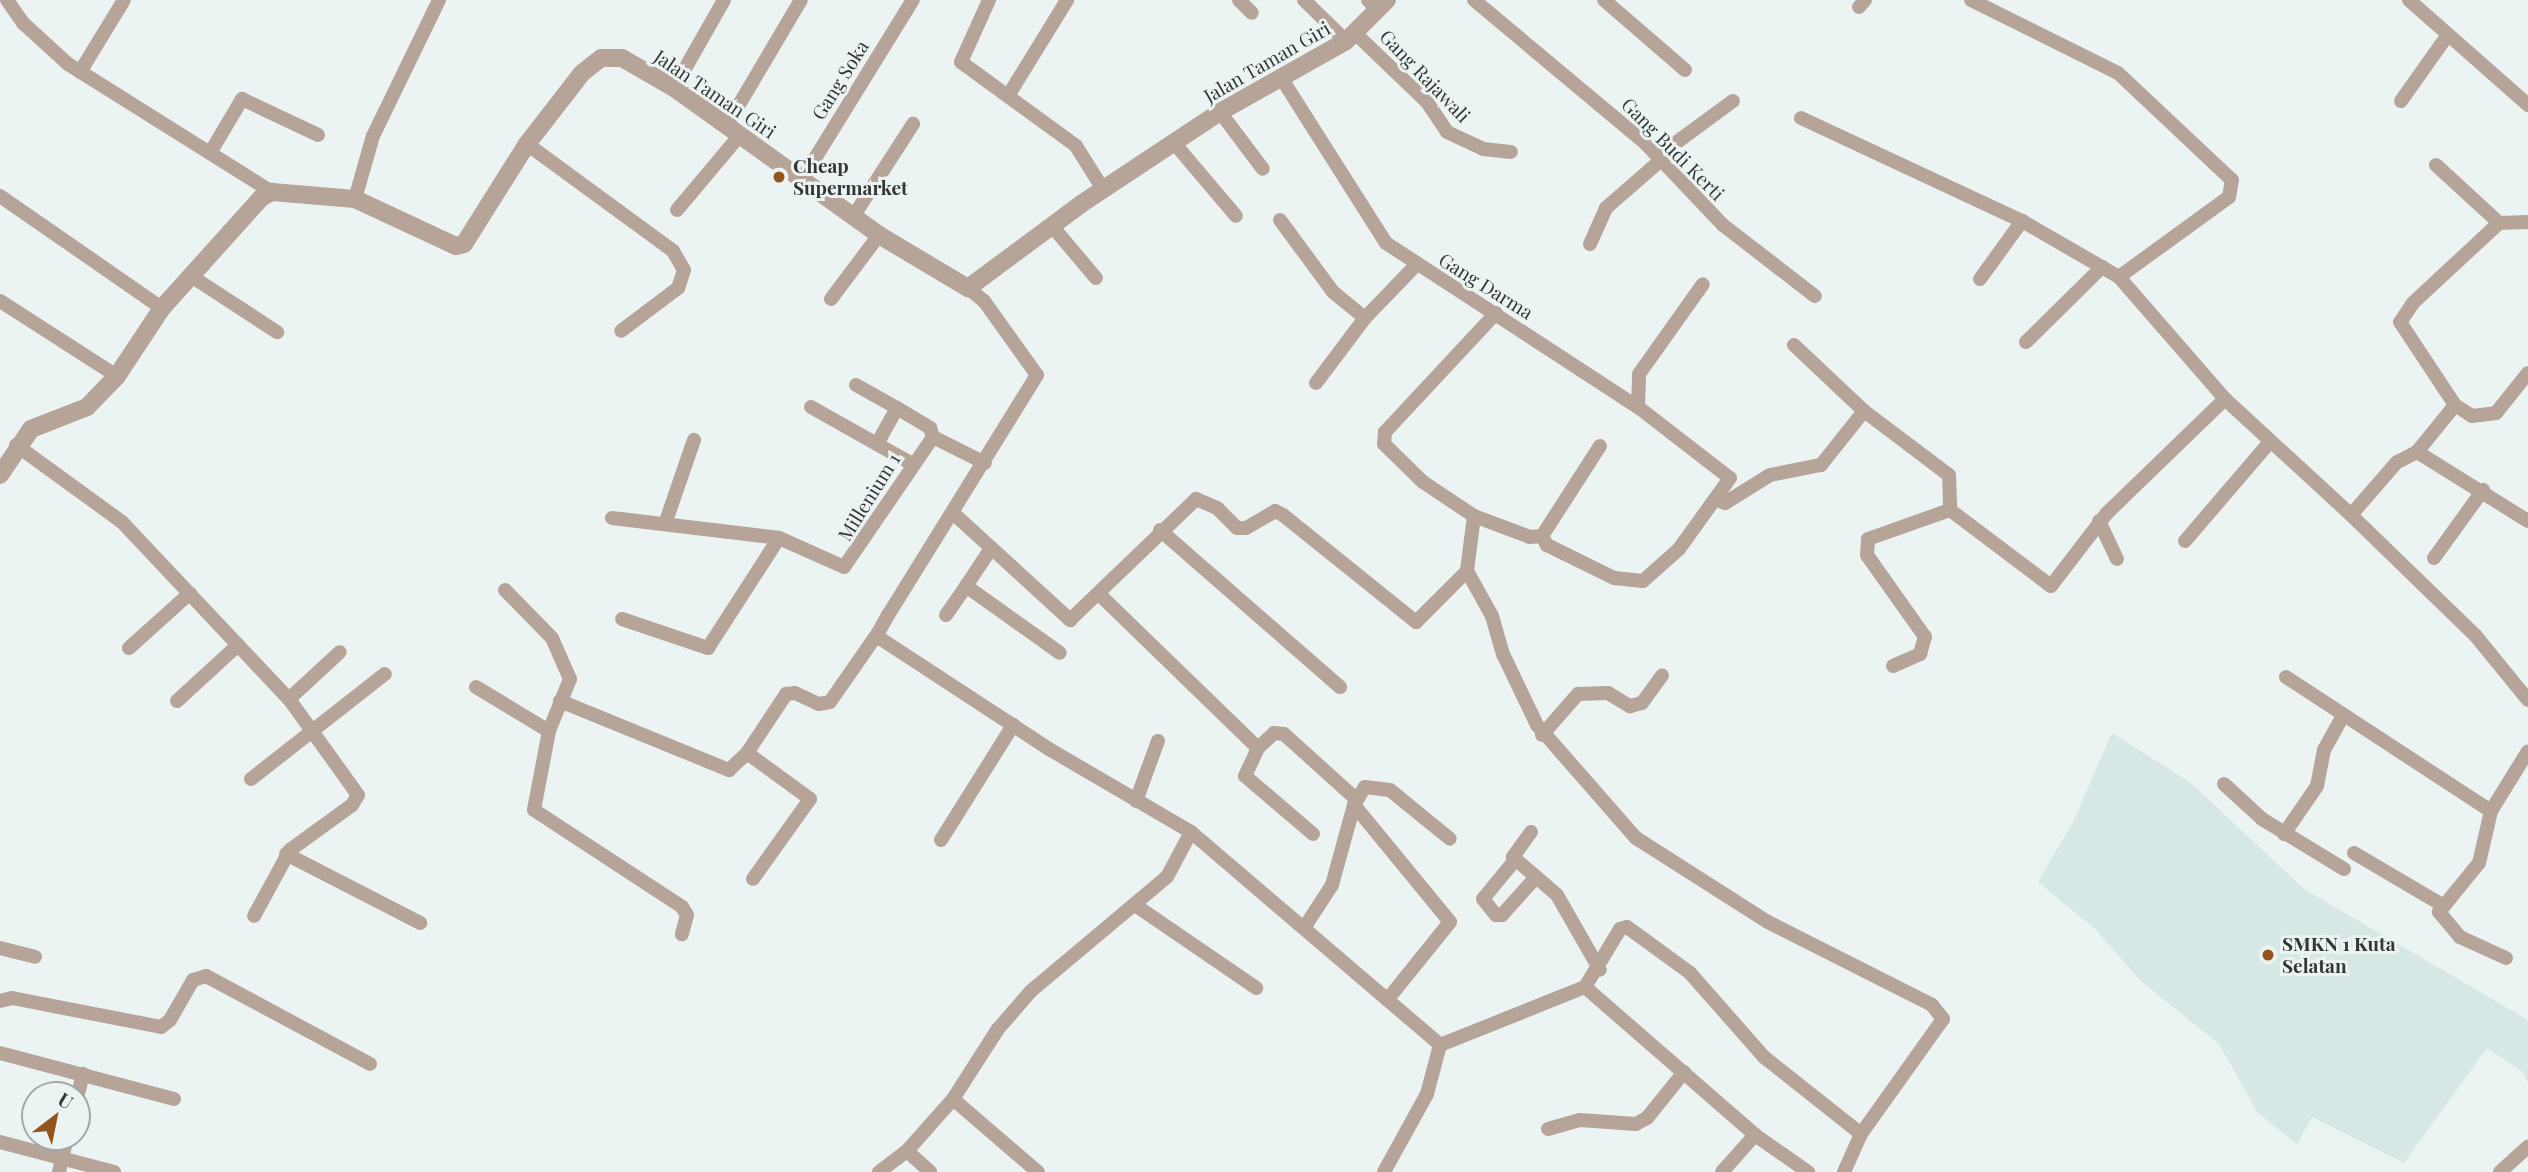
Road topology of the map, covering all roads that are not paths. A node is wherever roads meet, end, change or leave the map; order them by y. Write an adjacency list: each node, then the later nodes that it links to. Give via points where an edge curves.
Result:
1 (7, 0): 20 (street, via 23,23)
2 (124, 0): 20 (street)
3 (439, 0): 43 (street, via 373,136)
4 (724, 0): 22 (street)
5 (801, 0): 30 (street)
6 (912, 0): 39 (street, Gang Soka)
7 (989, 0): 23 (street, via 960,59)
8 (1067, 0): 23 (street)
9 (1239, 0): 16 (street)
10 (1304, 0): 18 (street, Gang Rajawali)
11 (1474, 0): 36 (street, Gang Budi Kerti)
12 (1604, 0): 19 (street)
13 (1971, 0): 57 (street, via 2118,73 2232,180 2229,197)
14 (2409, 0): 17 (street)
15 (1378, 3): 18 (street, Jalan Taman Giri)
16 (1252, 13)
17 (2447, 36): 25 (street); 26 (street)
18 (1350, 37): 21 (street, Jalan Taman Giri); 34 (street, Gang Rajawali, via 1427,102 1447,132 1483,149)
19 (1685, 70)
20 (80, 72): 35 (street)
21 (1280, 76): 27 (street, Jalan Taman Giri); 54 (street, Gang Darma, via 1386,243)
22 (674, 88): 30 (street, Jalan Taman Giri); 32 (street, Jalan Taman Giri, via 622,58 601,58 582,72)
23 (1008, 96): 40 (street, via 1076,146)
24 (1733, 101): 36 (street)
25 (2401, 101)
26 (2528, 106)
27 (1220, 112): 33 (street, Jalan Taman Giri); 38 (street)
28 (1801, 118): 48 (street)
29 (913, 124): 46 (street)
30 (734, 130): 39 (street, Jalan Taman Giri); 44 (street)
31 (318, 135): 35 (street, via 242,99)
32 (527, 144): 43 (street, Jalan Taman Giri, via 464,243 456,246); 68 (street, via 673,251 684,270 678,288)
33 (1175, 144): 40 (street, Jalan Taman Giri); 45 (street)
34 (1511, 152)
35 (210, 153): 41 (street)
36 (1659, 158): 53 (street, via 1606,208); 62 (street, Gang Budi Kerti, via 1699,203)
37 (2436, 165): 50 (street)
38 (1264, 169)
39 (801, 181): 46 (street, Jalan Taman Giri)
40 (1103, 189): 51 (street, Jalan Taman Giri)
41 (272, 192): 43 (street, Jalan Taman Giri); 56 (street, via 261,198)
42 (0, 195): 65 (street)
43 (355, 199)
44 (677, 210)
45 (1236, 216)
46 (853, 217): 52 (street, Jalan Taman Giri)
47 (1280, 220): 67 (street, via 1334,292)
48 (2022, 221): 55 (street); 59 (street)
49 (2528, 222): 50 (street)
50 (2498, 223): 77 (street, via 2413,303 2400,322)
51 (1052, 226): 58 (street); 61 (street, Jalan Taman Giri)
52 (879, 235): 61 (street, Jalan Taman Giri); 63 (street)
53 (1590, 244)
54 (1416, 265): 66 (street, Gang Darma); 67 (street)
55 (2102, 267): 57 (street); 70 (street)
56 (191, 276): 65 (street); 69 (street)
57 (2119, 277): 76 (street)
58 (1096, 278)
59 (1980, 279)
60 (1703, 284): 79 (street, via 1639,374)
61 (968, 288): 89 (street, via 984,301 1037,375)
62 (1815, 296)
63 (831, 299)
64 (0, 302): 73 (street)
65 (162, 308): 73 (street)
66 (1496, 313): 79 (street, Gang Darma); 97 (street, via 1384,438 1407,468)
67 (1365, 318): 74 (street)
68 (621, 331)
69 (277, 332)
70 (2026, 342)
71 (1794, 345): 81 (street)
72 (2528, 373): 77 (street, via 2496,413 2472,416)
73 (117, 376): 86 (street, via 87,407 31,429)
74 (1316, 383)
75 (856, 385): 80 (street)
76 (2225, 398): 84 (street); 100 (street)
77 (2455, 405): 88 (street)
78 (811, 407): 85 (street)
79 (1639, 407): 93 (street, Gang Darma, via 1728,474 1729,484)
80 (897, 408): 82 (street, via 930,428); 85 (street)
81 (1864, 411): 93 (street, via 1821,465 1770,475 1735,498); 94 (street, via 1949,475)
82 (933, 437): 89 (street); 90 (street, Millenium 1)
83 (695, 440): 101 (street)
84 (2269, 443): 96 (street); 105 (street)
85 (877, 444): 90 (street)
86 (16, 445): 91 (street); 112 (street, via 122,522)
87 (1600, 446): 103 (street)
88 (2417, 452): 92 (street); 96 (street, via 2397,462)
89 (985, 463): 95 (street)
90 (912, 464): 104 (street, Millenium 1, via 844,567)
91 (0, 475)
92 (2483, 490): 99 (street); 107 (street)
93 (1718, 500): 103 (street, via 1679,549 1643,580 1614,578 1547,545)
94 (1950, 510): 100 (street, via 2051,586); 121 (street, via 1868,539 1865,547 1926,637 1920,654)
95 (953, 513): 106 (street); 116 (street)
96 (2351, 514): 128 (street, via 2476,635)
97 (1474, 516): 103 (street, via 1530,537); 109 (street)
98 (612, 517): 101 (street, Millenium 1)
99 (2528, 521)
100 (2099, 522): 108 (street)
101 (665, 524): 104 (street, Millenium 1)
102 (1160, 530): 109 (street, via 1196,499 1217,508 1237,528 1275,511 1416,622); 113 (street); 126 (street)
103 (1542, 536)
104 (779, 538): 115 (street, via 713,643 701,650)
105 (2185, 541)
106 (990, 550): 110 (street); 113 (street, via 1070,620)
107 (2434, 558)
108 (2117, 559)
109 (1467, 571): 135 (street, via 1492,616 1503,654)
110 (967, 586): 114 (street); 120 (street)
111 (505, 590): 130 (street, via 563,655 570,679)
112 (190, 593): 117 (street); 118 (street)
113 (1100, 595): 137 (street)
114 (946, 615)
115 (622, 619)
116 (878, 633): 132 (street, via 892,649); 139 (street, via 830,702 819,704 795,693 786,694)
117 (238, 645): 127 (street); 129 (street)
118 (129, 648)
119 (340, 652): 127 (street)
120 (1060, 653)
121 (1893, 666)
122 (385, 674): 133 (street)
123 (1662, 676): 135 (street, via 1642,703 1630,706 1608,694 1578,694)
124 (2286, 677): 131 (street)
125 (476, 687): 134 (street)
126 (1340, 687)
127 (289, 699): 133 (street)
128 (2528, 700)
129 (177, 701)
130 (559, 701): 134 (street); 139 (street, via 725,770)
131 (2342, 717): 144 (street); 148 (street, via 2324,750 2317,786)
132 (1013, 724): 142 (street); 150 (street)
133 (315, 730): 140 (street); 152 (street, via 358,798)
134 (549, 731): 162 (street, via 534,810 682,906 687,915)
135 (1542, 735): 180 (street, via 1636,838 1779,929 1932,1005 1943,1018)
136 (1157, 741): 142 (street)
137 (1258, 748): 143 (street, via 1274,733 1284,734); 147 (street, via 1245,776)
138 (2528, 751): 144 (street)
139 (747, 753): 156 (street, via 810,799)
140 (251, 779)
141 (2224, 784): 148 (street)
142 (1136, 801): 145 (street)
143 (1355, 802): 149 (street, via 1371,785 1390,790); 161 (street, via 1332,885); 169 (street, via 1450,922)
144 (2491, 811): 158 (street, via 2479,863)
145 (1191, 832): 157 (street, via 1167,877); 161 (street)
146 (1531, 832): 153 (street, via 1514,852)
147 (1313, 834)
148 (2284, 834): 154 (street)
149 (1450, 839)
150 (942, 840)
151 (2354, 853): 158 (street)
152 (286, 854): 159 (street); 160 (street)
153 (1515, 860): 155 (street); 155 (street, via 1483,899 1496,915 1502,915)
154 (2344, 869)
155 (1536, 877): 166 (street, via 1562,902)
156 (753, 879)
157 (1135, 905): 168 (street); 178 (street, via 1031,991 998,1029)
158 (2444, 906): 165 (street, via 2440,917 2460,937)
159 (254, 916)
160 (420, 923)
161 (1304, 928): 169 (street)
162 (682, 934)
163 (0, 948): 164 (street)
164 (36, 957)
165 (2506, 958)
166 (1600, 970): 167 (street); 180 (street, via 1620,929 1633,930 1690,973 1763,1057)
167 (1585, 987): 171 (street); 174 (street)
168 (1256, 988)
169 (1387, 1000): 171 (street)
170 (0, 1001): 173 (street, via 12,998 161,1027 193,980 206,976)
171 (1440, 1045): 186 (street, via 1427,1094)
172 (0, 1053): 175 (street)
173 (370, 1064)
174 (1684, 1072): 179 (street, via 1647,1118 1636,1124 1580,1119); 181 (street)
175 (83, 1074): 176 (street); 177 (street)
176 (81, 1081)
177 (174, 1099)
178 (953, 1099): 184 (street); 190 (street)
179 (1548, 1129)
180 (1861, 1134): 193 (street)
181 (1755, 1135): 191 (street); 192 (street)
182 (0, 1142): 185 (street)
183 (2528, 1147): 194 (street)
184 (906, 1151): 188 (street); 189 (street)
185 (60, 1165): 187 (street)
186 (1386, 1171)
187 (114, 1172)
188 (879, 1172)
189 (930, 1172)
190 (1038, 1172)
191 (1722, 1172)
192 (1808, 1172)
193 (1844, 1172)
194 (2500, 1172)

